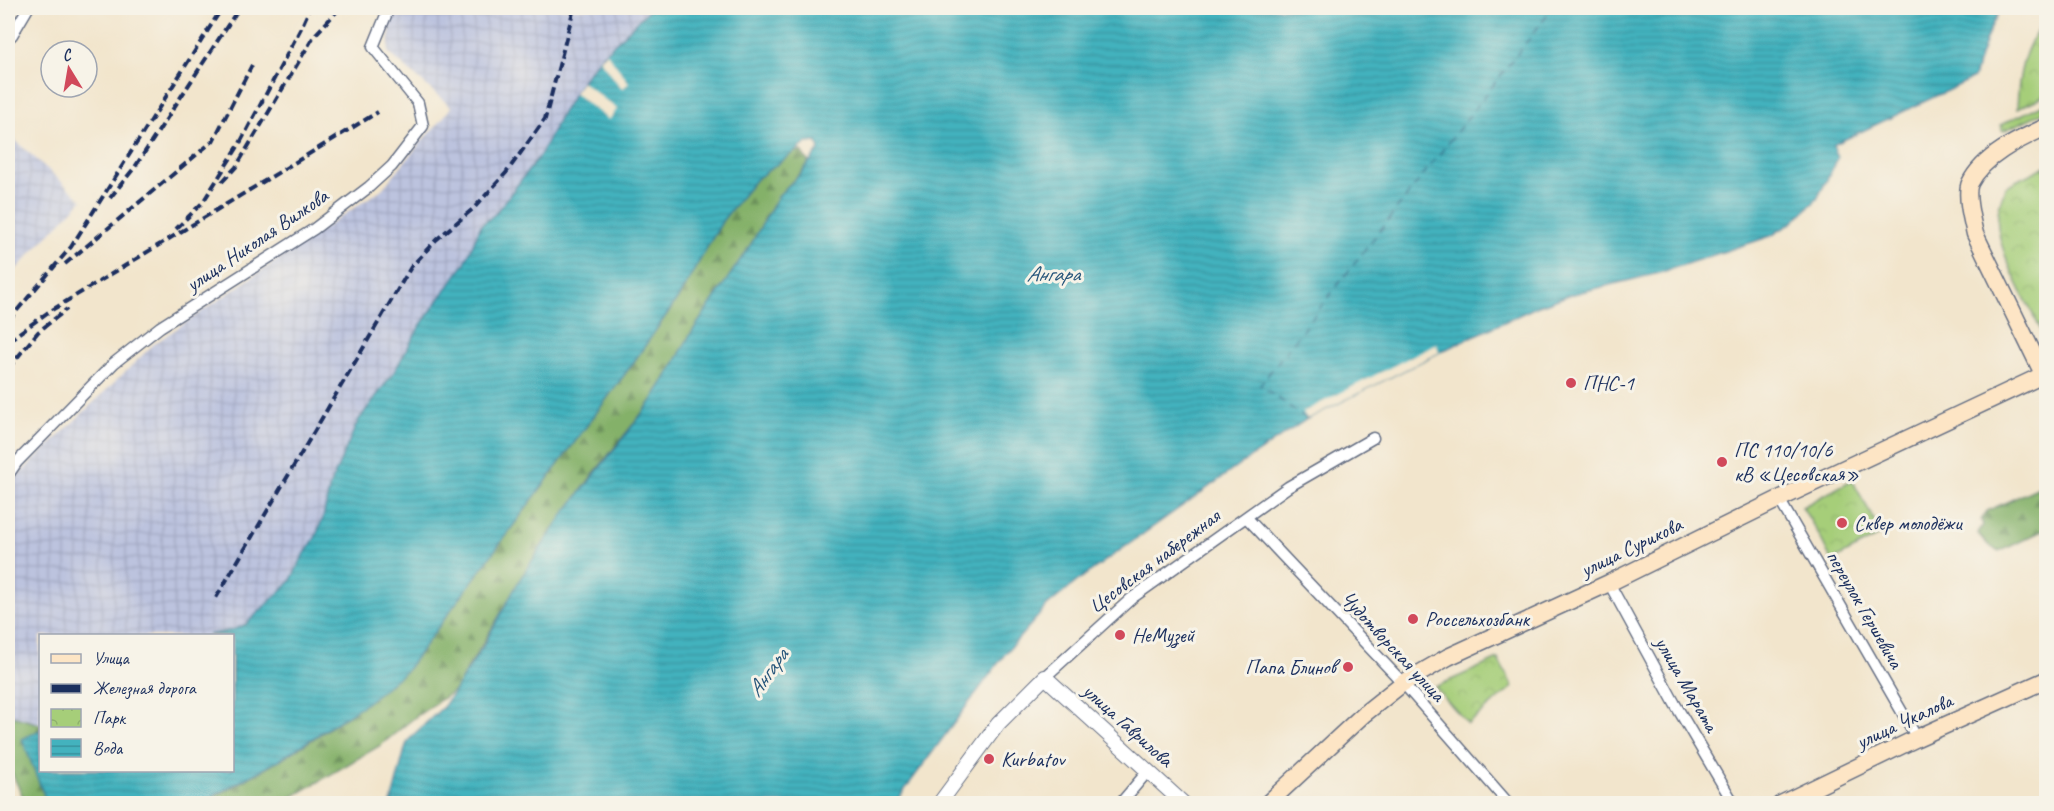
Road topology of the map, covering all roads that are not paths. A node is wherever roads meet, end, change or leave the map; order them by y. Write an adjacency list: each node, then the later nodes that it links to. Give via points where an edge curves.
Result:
1 (28, 8): 3 (street)
2 (388, 8): 7 (street, улица Николая Вилкова, via 373,47 418,103 423,126 392,166 314,229 160,327 114,363 16,462)
3 (8, 38)
4 (2046, 127): 5 (main road, via 1989,160 1969,184 1969,212 1978,242)
5 (2045, 377): 8 (main road, улица Сурикова)
6 (1373, 438): 9 (street, Цесовская набережная, via 1288,487)
7 (8, 475)
8 (1779, 500): 10 (main road, улица Сурикова); 14 (street, переулок Гершевича)
9 (1247, 518): 11 (street, Цесовская набережная, via 1132,598); 13 (street, Чудотворская улица)
10 (1609, 583): 13 (main road, улица Сурикова, via 1448,657); 21 (street, улица Марата)
11 (1045, 677): 15 (street, улица Гаврилова); 16 (street, Цесовская набережная, via 998,724)
12 (2046, 680): 14 (main road, улица Чкалова)
13 (1402, 683): 19 (main road, улица Сурикова); 20 (street, Чудотворская улица)
14 (1917, 738): 22 (main road, улица Чкалова)
15 (1148, 771): 17 (street); 18 (street, улица Гаврилова)
16 (939, 804)
17 (1120, 804)
18 (1184, 804)
19 (1267, 804)
20 (1509, 804)
21 (1734, 804)
22 (1781, 804)

